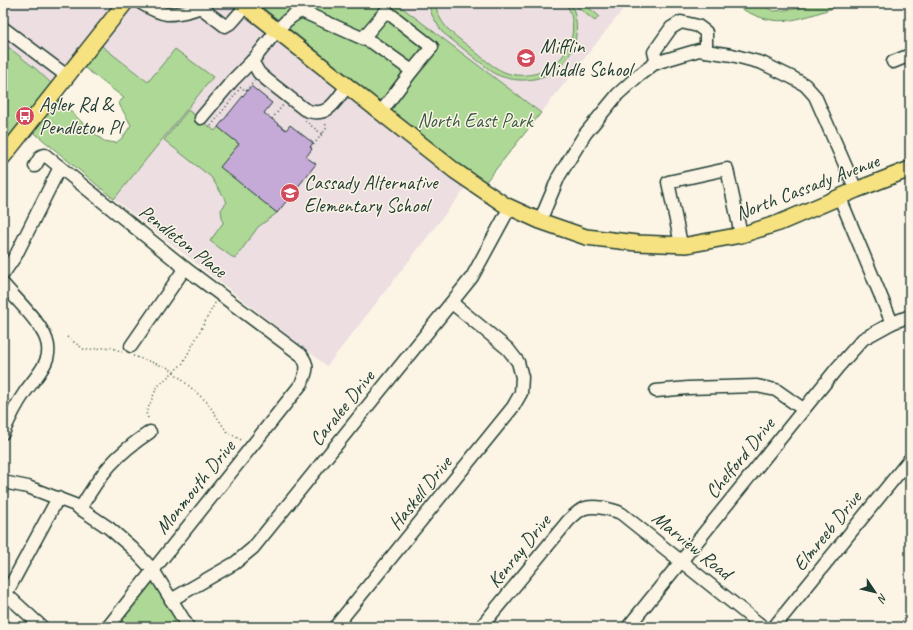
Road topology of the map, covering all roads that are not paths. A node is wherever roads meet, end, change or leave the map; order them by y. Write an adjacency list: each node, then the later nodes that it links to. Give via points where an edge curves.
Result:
1 (125, 3): 14 (main road)
2 (141, 3): 3 (street, via 150,9 167,14 188,11)
3 (204, 5): 4 (street, via 225,26 232,22)
4 (244, 5): 6 (main road, North Cassady Avenue)
5 (3, 28): 14 (street)
6 (277, 31): 7 (street, via 292,15 301,11); 10 (street); 15 (main road, North Cassady Avenue)
7 (362, 38): 13 (street); 13 (street, via 386,11 432,47)
8 (702, 50): 12 (street); 12 (street, via 706,32 698,26 681,22 671,28 654,52); 22 (street, via 732,54 762,63 805,85 815,96)
9 (910, 55): 11 (street)
10 (252, 61): 15 (street, via 259,73 310,112 323,113 328,110); 17 (street, via 232,80)
11 (893, 62)
12 (657, 63): 25 (street, via 618,94 585,134 559,176)
13 (412, 71): 16 (street)
14 (67, 76): 18 (main road)
15 (347, 86): 16 (main road, North Cassady Avenue)
16 (381, 112): 24 (main road, North Cassady Avenue, via 455,170)
17 (206, 122)
18 (3, 157)
19 (35, 166): 20 (street, Pendleton Place, via 41,156 45,155)
20 (60, 167): 28 (street, Pendleton Place); 29 (street, via 16,255)
21 (910, 169): 22 (main road, North Cassady Avenue)
22 (856, 190): 23 (main road, North Cassady Avenue)
23 (840, 198): 26 (main road, North Cassady Avenue); 33 (street)
24 (510, 207): 25 (main road, North Cassady Avenue); 31 (street, Caralee Drive, via 472,276)
25 (540, 221): 27 (main road, North Cassady Avenue, via 586,237 637,243)
26 (741, 235): 27 (main road, North Cassady Avenue); 27 (street, via 727,169 668,182)
27 (681, 244)
28 (185, 268): 34 (street); 35 (street, Pendleton Place, via 300,355)
29 (3, 274)
30 (3, 284): 39 (street, via 41,329 48,349 40,373 25,392)
31 (452, 303): 48 (street, Caralee Drive, via 253,548 235,563); 52 (street, Haskell Drive, via 508,349 518,362 522,377 521,393 513,408)
32 (910, 316): 33 (street, Chelford Drive)
33 (892, 323): 37 (street, Chelford Drive, via 864,339)
34 (129, 351)
35 (307, 368): 46 (street, Monmouth Drive, via 302,384)
36 (656, 391): 37 (street, via 757,386 776,390)
37 (803, 409): 45 (street, Chelford Drive)
38 (150, 432): 44 (street, via 123,451 109,465)
39 (3, 433)
40 (910, 459): 56 (street, Elmreeb Drive)
41 (3, 482): 42 (street, via 28,487)
42 (58, 498): 44 (street); 47 (street)
43 (591, 506): 45 (street, Marview Road, via 618,511); 53 (street, Kenray Drive, via 578,511 568,521)
44 (80, 508): 46 (street, via 109,528)
45 (681, 561): 54 (street, Chelford Drive); 55 (street, Marview Road)
46 (153, 570): 48 (street); 50 (street, Monmouth Drive)
47 (4, 593): 49 (street)
48 (171, 600): 51 (street)
49 (42, 627)
50 (108, 627)
51 (188, 627)
52 (335, 627)
53 (481, 627)
54 (628, 627)
55 (763, 627)
56 (774, 627)

